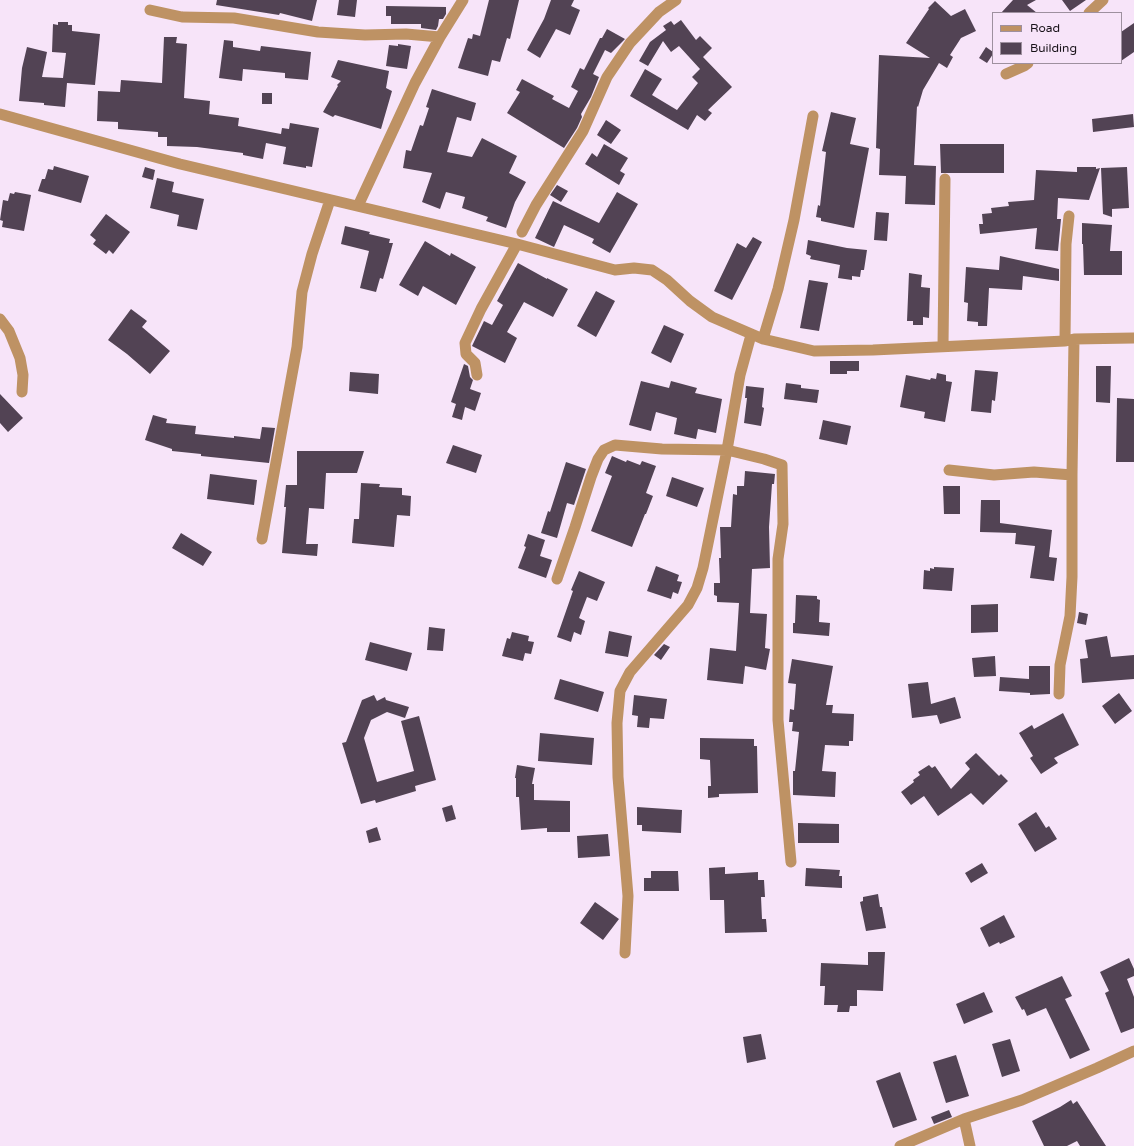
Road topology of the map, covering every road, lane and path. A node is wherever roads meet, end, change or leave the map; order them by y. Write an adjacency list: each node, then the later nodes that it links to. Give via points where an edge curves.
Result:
1 (462, 0): 6 (street)
2 (676, 0): 15 (street, via 659,12 630,43 607,77 584,131)
3 (1103, 0): 5 (street)
4 (150, 10): 6 (street, via 182,17 234,18 318,32)
5 (1089, 12)
6 (440, 37): 13 (street, via 415,83)
7 (1027, 64): 8 (street)
8 (1006, 74)
9 (0, 114): 12 (street, via 180,164)
10 (813, 116): 20 (street, via 794,220)
11 (945, 179): 22 (street)
12 (330, 200): 13 (street); 28 (street, via 302,292 297,347)
13 (358, 206): 16 (street)
14 (1069, 216): 21 (street, via 1066,244)
15 (522, 232)
16 (517, 244): 18 (street, via 615,270 652,270 712,317); 23 (street, via 465,343 466,354 475,363)
17 (0, 319): 24 (street, via 10,331 20,358)
18 (751, 335): 20 (street); 25 (street, via 740,375)
19 (1134, 338): 21 (street)
20 (763, 339): 22 (street, via 814,350)
21 (1069, 340): 22 (street); 27 (street)
22 (943, 346)
23 (477, 375)
24 (22, 392)
25 (727, 450): 29 (street, via 615,445 604,450 591,476); 31 (street, via 782,465 783,524 778,560 778,720); 32 (street, via 697,588 688,605 630,672 620,691 617,723 618,777 628,896)
26 (949, 470): 27 (street, via 994,475 1034,472)
27 (1072, 475): 30 (street, via 1070,616 1060,665)
28 (262, 539)
29 (557, 580)
30 (1059, 694)
31 (791, 862)
32 (625, 954)
33 (1134, 1051): 34 (street, via 1022,1100)
34 (964, 1119): 35 (street); 36 (street)
35 (900, 1146)
36 (970, 1146)

